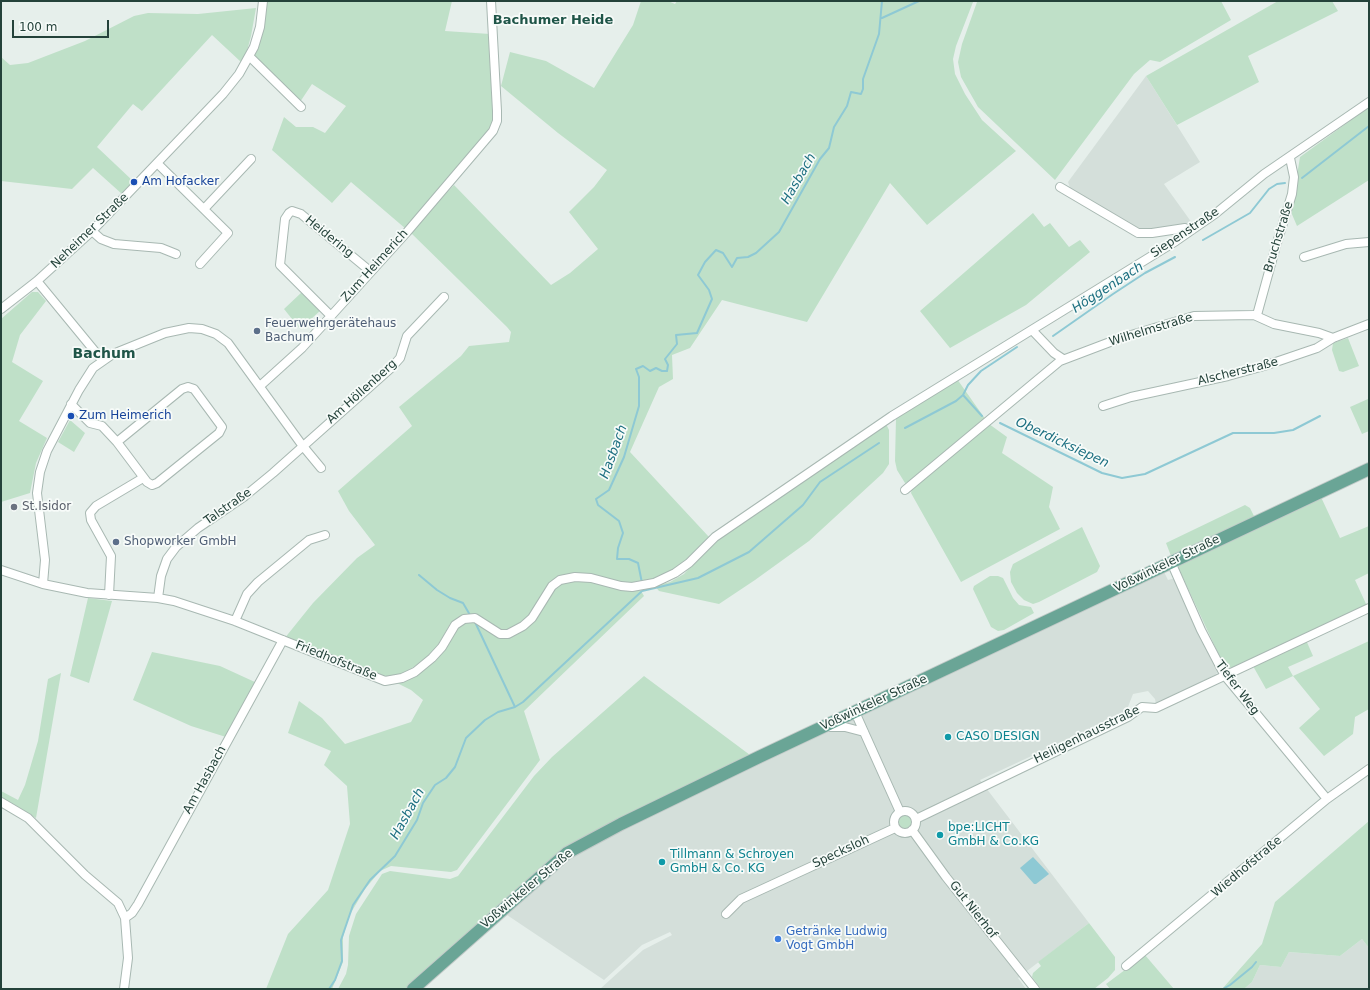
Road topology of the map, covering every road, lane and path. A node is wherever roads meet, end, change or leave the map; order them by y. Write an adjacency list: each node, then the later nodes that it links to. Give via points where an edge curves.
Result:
1 (263, 1): 3 (street, Neheimer Straße, via 257,39)
2 (491, 1): 17 (street, Zum Heimerich, via 497,111 493,131 407,232)
3 (249, 56): 5 (street); 8 (street, Neheimer Straße, via 223,94)
4 (1369, 102): 6 (street, Siepenstraße)
5 (301, 107)
6 (1290, 158): 11 (street, Siepenstraße, via 1264,174); 22 (street, Bruchstraße, via 1294,177 1292,194)
7 (251, 159): 10 (street)
8 (158, 164): 10 (street); 12 (street, Neheimer Straße)
9 (1060, 187): 11 (street, via 1138,233 1185,228)
10 (204, 209): 16 (street, via 228,233)
11 (1192, 230): 24 (street, Siepenstraße)
12 (92, 231): 14 (street, via 101,239 114,244 161,248); 18 (street, Neheimer Straße)
13 (1369, 242): 15 (street, via 1346,244)
14 (176, 254)
15 (1304, 257)
16 (200, 264)
17 (370, 271): 21 (street, Zum Heimerich); 21 (street, Heidering, via 301,214 292,211 289,213 285,219 280,266)
18 (37, 281): 20 (street, Neheimer Straße); 27 (street)
19 (444, 297): 32 (street, Am Höllenberg, via 407,336 400,358)
20 (1, 309)
21 (330, 315): 28 (street, Zum Heimerich, via 302,348)
22 (1258, 315): 25 (street, Wilhelmstraße, via 1274,324); 26 (street, Wilhelmstraße, via 1187,317)
23 (1369, 324): 25 (street, Alscherstraße)
24 (1032, 330): 26 (street); 40 (street, Siepenstraße, via 892,416 715,537 682,569 667,577 637,586 621,586)
25 (1333, 338): 30 (street, Alscherstraße, via 1316,348 1254,369 1131,397)
26 (1063, 359): 36 (street, Wilhelmstraße)
27 (102, 360): 28 (street, via 165,333 182,329 202,329 216,334 228,343); 29 (street, via 85,379)
28 (260, 386): 32 (street)
29 (71, 404): 31 (street, via 90,423 102,426); 41 (street, via 47,451 40,472 37,493 45,560)
30 (1103, 406)
31 (117, 442): 35 (street); 35 (street, via 182,389 188,387 194,389 221,424 220,433 157,483 149,484)
32 (302, 445): 33 (street); 43 (street, Talstraße, via 245,496 198,528 176,547 167,559 161,576)
33 (321, 468)
34 (1369, 469): 38 (main road, Voßwinkeler Straße)
35 (143, 478): 42 (street, via 96,506 90,513 90,520 111,556)
36 (905, 490)
37 (325, 535): 45 (street, via 308,540 258,582 247,594)
38 (1171, 562): 47 (street, Tiefer Weg); 48 (main road, Voßwinkeler Straße)
39 (1, 570): 41 (street, Friedhofstraße)
40 (580, 577): 46 (street, Friedhofstraße, via 564,579 554,584 532,618 512,633 500,634 475,618 460,620 442,647 426,664 395,681 385,681)
41 (43, 584): 42 (street, Friedhofstraße, via 65,590)
42 (108, 595): 43 (street, Friedhofstraße)
43 (158, 598): 45 (street, Friedhofstraße, via 197,607)
44 (1369, 608): 47 (street, Heiligenhausstraße)
45 (235, 621): 46 (street, Friedhofstraße)
46 (283, 640): 59 (street, Am Hasbach, via 138,904 132,914)
47 (1225, 676): 52 (street, Tiefer Weg); 55 (street, Heiligenhausstraße, via 1156,708 1142,707 1128,717)
48 (855, 712): 49 (main road, Voßwinkeler Straße); 50 (street)
49 (822, 728): 50 (street, via 839,726); 62 (main road, Voßwinkeler Straße, via 621,824 567,853)
50 (864, 732): 54 (street)
51 (1369, 769): 52 (street, Wiedhofstraße)
52 (1327, 799): 60 (street, Wiedhofstraße)
53 (1, 802): 59 (street, via 40,828 84,875 118,903)
54 (900, 812): 55 (street, via 910,812); 56 (street, via 894,819)
55 (916, 819): 57 (street, via 916,825)
56 (895, 828): 57 (street, via 903,833); 58 (street, Specksloh, via 741,899)
57 (912, 830): 63 (street, Gut Nierhof)
58 (726, 914)
59 (125, 918): 61 (street, via 128,958)
60 (1126, 966)
61 (124, 989)
62 (414, 989)
63 (1035, 989)

